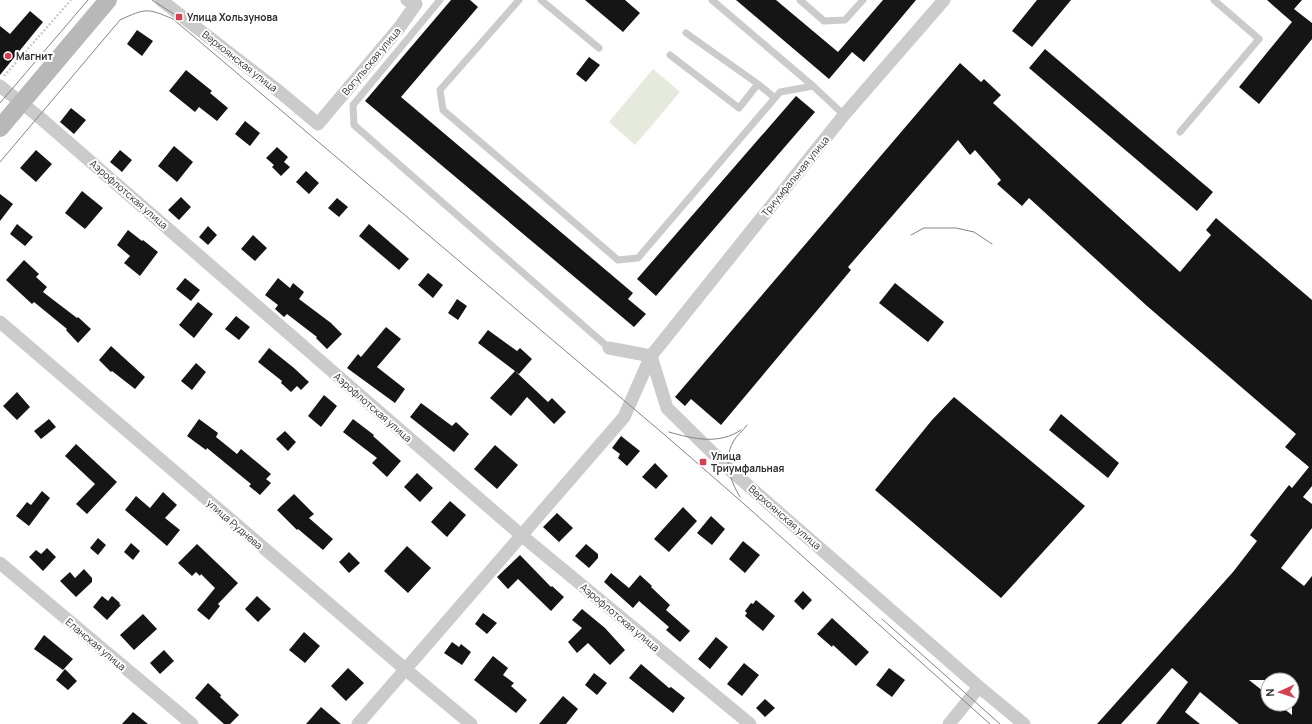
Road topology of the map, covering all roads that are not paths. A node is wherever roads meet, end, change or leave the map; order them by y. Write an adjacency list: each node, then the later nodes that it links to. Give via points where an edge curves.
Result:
1 (108, 0): 19 (street)
2 (161, 0): 21 (street, Верхоянская улица)
3 (440, 0): 25 (lane, via 353,105 354,124)
4 (519, 0): 18 (lane, via 440,90 443,110 618,260 638,258)
5 (541, 0): 13 (lane)
6 (712, 0): 17 (lane)
7 (800, 0): 8 (lane, via 824,21 846,20)
8 (863, 0)
9 (944, 0): 20 (street, Триумфальная улица)
10 (1214, 0): 23 (lane, via 1259,39)
11 (414, 1): 21 (street, Вогульская улица, via 399,28)
12 (686, 33): 15 (lane)
13 (599, 48)
14 (670, 55): 15 (lane, via 739,108)
15 (758, 84): 18 (lane)
16 (0, 86): 19 (street, Аэрофлотская улица)
17 (812, 86): 18 (lane, via 780,92); 20 (lane)
18 (775, 98)
19 (20, 103): 22 (street); 27 (street, Аэрофлотская улица)
20 (844, 114): 26 (street, Триумфальная улица)
21 (318, 124)
22 (0, 128)
23 (1180, 132)
24 (0, 322): 29 (street, улица Руднева)
25 (609, 348): 26 (street)
26 (651, 356): 27 (street, Триумфальная улица, via 624,417); 30 (street, Верхоянская улица, via 667,408 728,468)
27 (521, 535): 29 (street, Триумфальная улица); 34 (street, Аэрофлотская улица)
28 (0, 563): 31 (street, Еланская улица)
29 (405, 669): 32 (street, Триумфальная улица); 33 (street, улица Руднева)
30 (979, 687): 35 (street); 36 (street, Верхоянская улица)
31 (192, 724)
32 (358, 724)
33 (471, 724)
34 (750, 724)
35 (949, 724)
36 (1024, 724)

